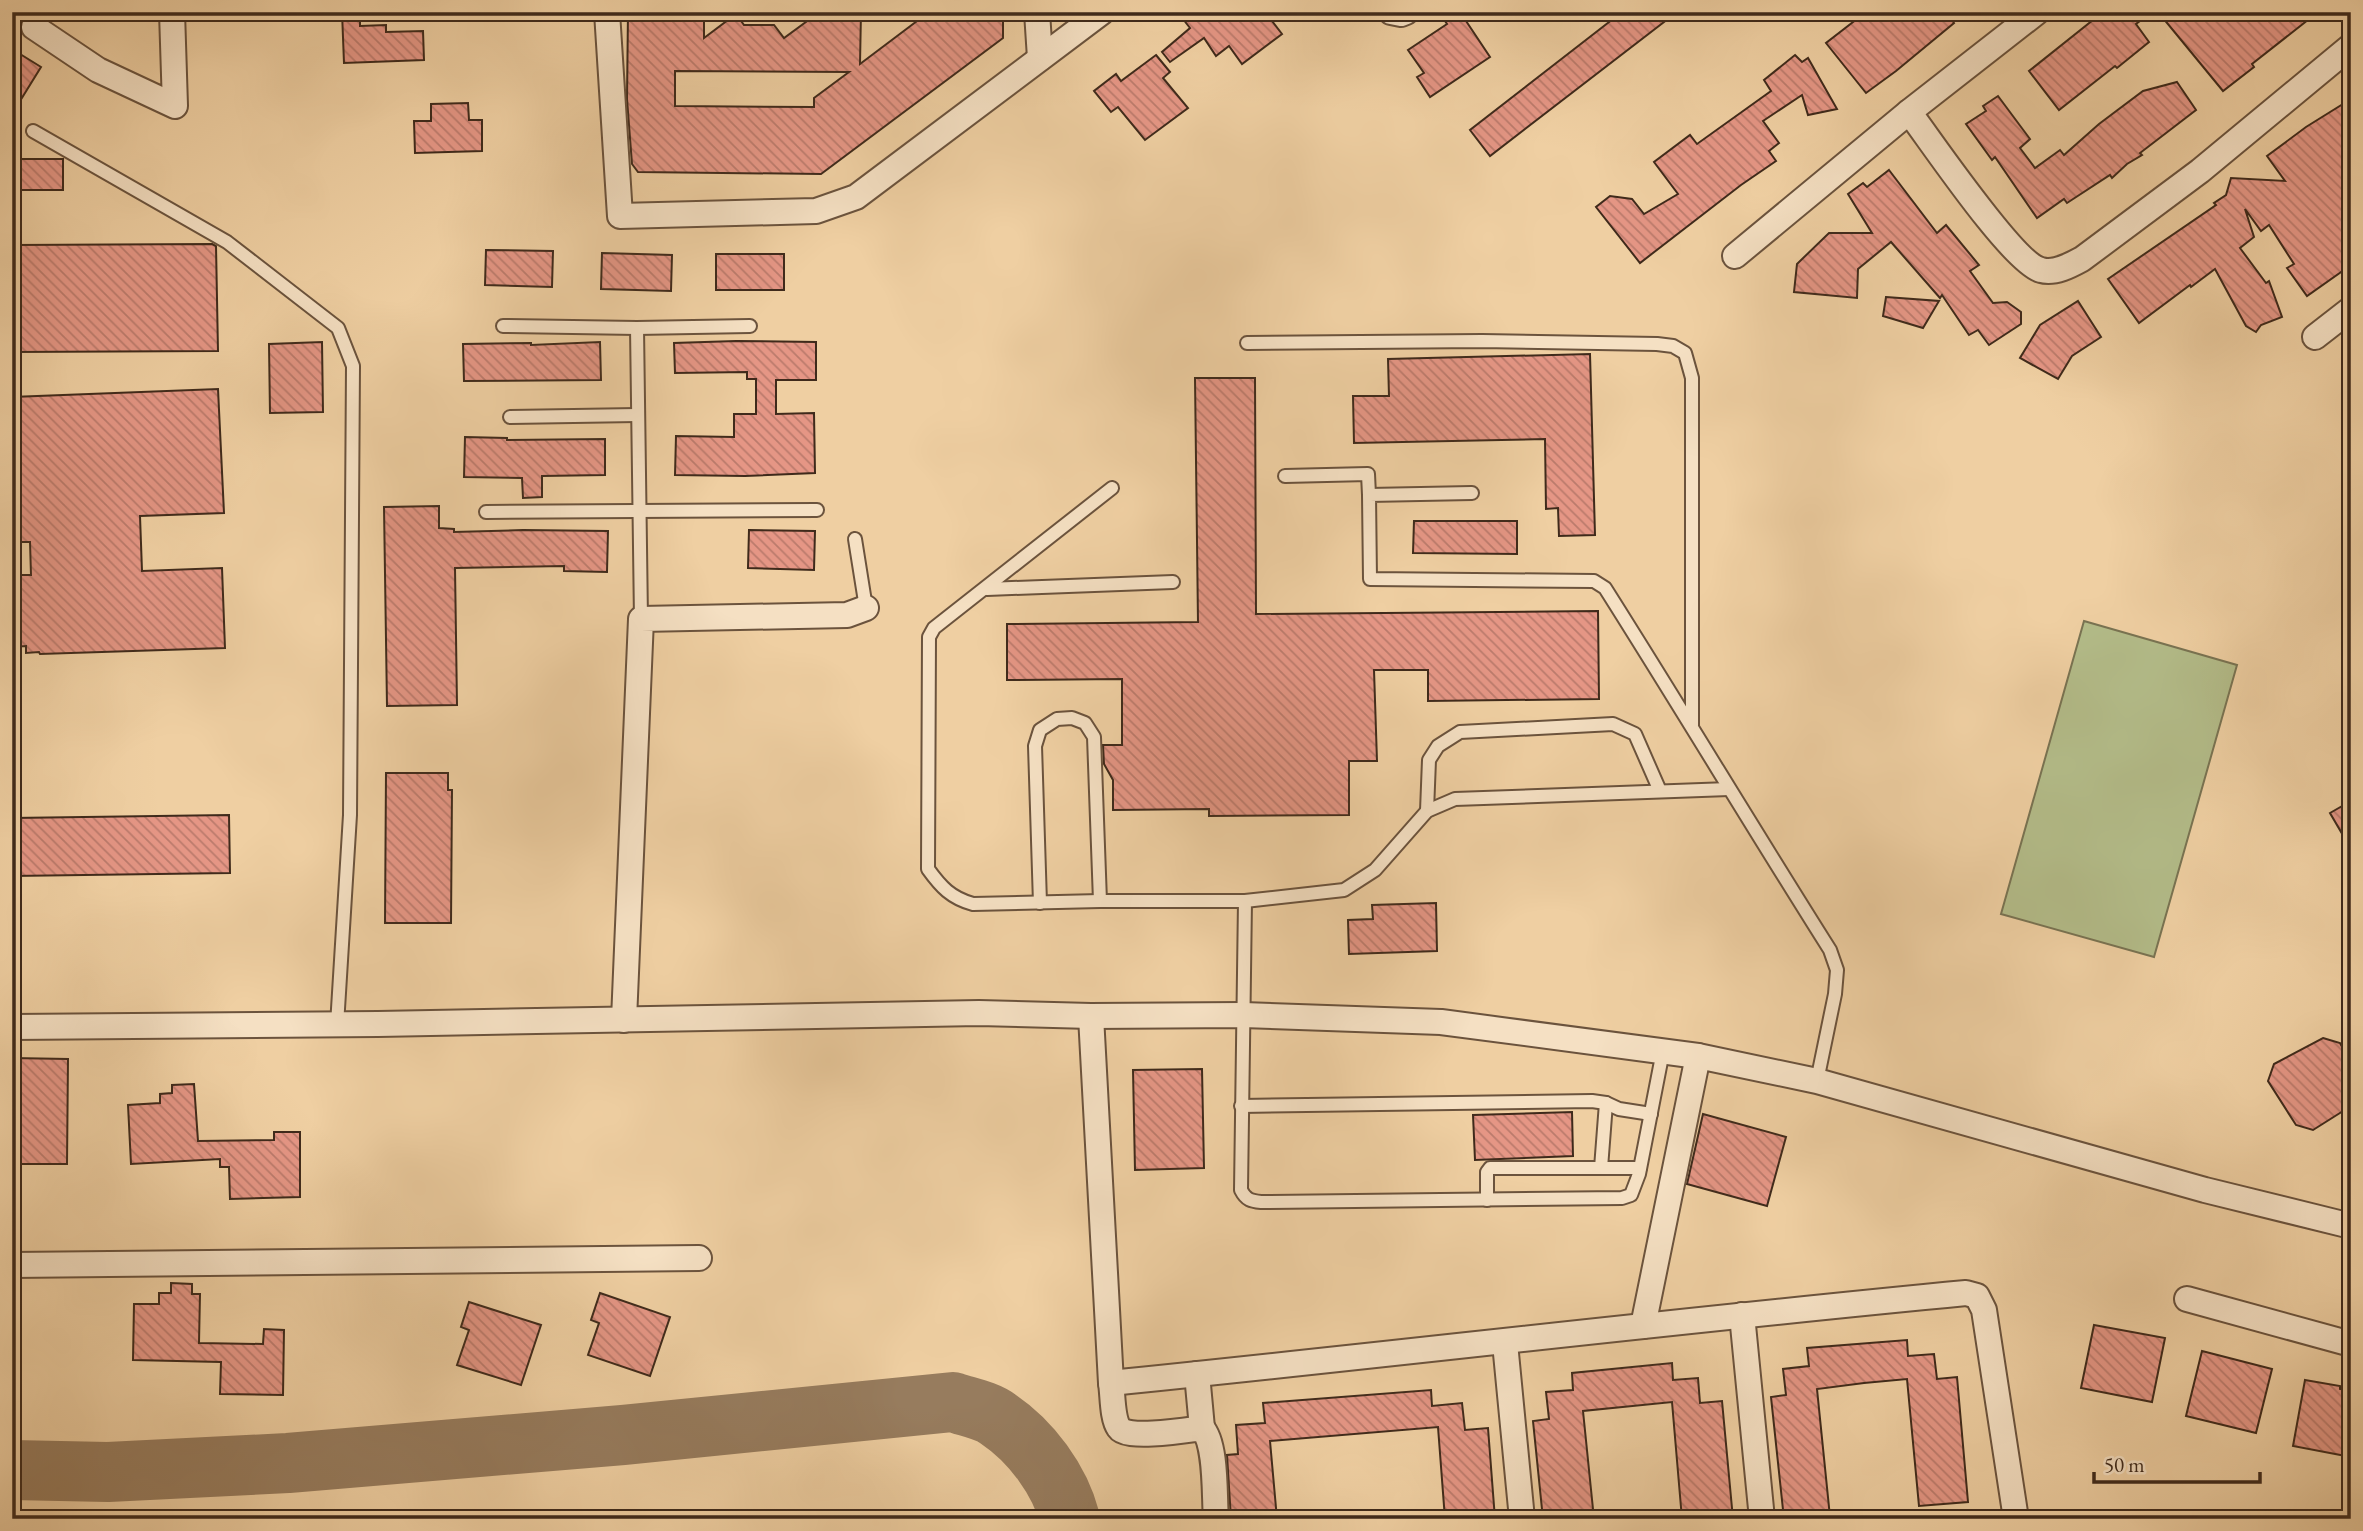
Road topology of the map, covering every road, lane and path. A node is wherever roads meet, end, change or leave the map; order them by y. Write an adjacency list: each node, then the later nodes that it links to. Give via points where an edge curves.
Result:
1 (172, 12): 8 (street, via 175,106 98,70)
2 (607, 12): 10 (street, via 620,216 816,211 856,197)
3 (1037, 12): 10 (street)
4 (1102, 12): 10 (street)
5 (1391, 12): 6 (street)
6 (1406, 12)
7 (2037, 12): 11 (street)
8 (34, 27)
9 (2351, 46): 11 (street, via 2189,179 2082,259 2051,271 2032,266 2006,241)
10 (1040, 58)
11 (1909, 112): 13 (street)
12 (33, 131): 44 (lane, via 227,242 338,328 353,366 350,815)
13 (1735, 256)
14 (2351, 309): 18 (street)
15 (503, 326): 17 (lane)
16 (750, 326): 17 (lane)
17 (637, 328): 20 (lane)
18 (2315, 337)
19 (1247, 343): 34 (lane, via 1657,344 1685,353 1692,378)
20 (637, 415): 21 (lane); 26 (lane)
21 (510, 417)
22 (1284, 476): 25 (lane, via 1368,474)
23 (1112, 488): 31 (lane)
24 (1472, 493): 25 (lane)
25 (1369, 495): 34 (lane, via 1370,579 1594,581 1605,588)
26 (639, 510): 27 (lane); 28 (lane); 33 (lane)
27 (817, 510)
28 (486, 512)
29 (855, 539): 32 (lane)
30 (1173, 582): 31 (lane)
31 (986, 589): 40 (lane, via 934,628 929,637 928,869 957,900 995,905)
32 (866, 608): 33 (street, via 847,615)
33 (641, 619): 43 (street)
34 (1692, 726): 35 (lane)
35 (1729, 789): 36 (lane); 48 (lane, via 1830,950 1837,970)
36 (1660, 791): 37 (lane, via 1472,797); 37 (lane, via 1635,734 1613,724 1460,732 1438,746 1429,760)
37 (1427, 811): 39 (lane, via 1376,870 1344,890)
38 (1100, 901): 39 (lane); 40 (lane); 40 (lane, via 1094,737 1085,723 1072,718 1057,719 1040,730 1035,746)
39 (1245, 901): 41 (lane)
40 (1040, 903)
41 (1243, 1015): 42 (street); 46 (street, via 1441,1022); 50 (lane)
42 (1091, 1016): 43 (street, via 979,1013); 64 (street)
43 (624, 1020): 44 (street)
44 (337, 1025): 45 (street)
45 (12, 1027)
46 (1663, 1051): 47 (street); 51 (lane)
47 (1698, 1056): 48 (street); 60 (street)
48 (1817, 1081): 55 (street, via 2205,1190)
49 (1606, 1103): 50 (lane); 51 (lane); 52 (lane)
50 (1241, 1106): 54 (lane, via 1241,1191 1250,1201)
51 (1651, 1114): 53 (lane)
52 (1601, 1168): 53 (lane); 54 (lane, via 1490,1168)
53 (1640, 1168): 54 (lane, via 1631,1195 1622,1198)
54 (1487, 1200)
55 (2351, 1226)
56 (699, 1258): 57 (street)
57 (12, 1265)
58 (2187, 1299): 62 (street)
59 (1742, 1315): 60 (street); 68 (street); 69 (street, via 1966,1293 1977,1296 1984,1310)
60 (1643, 1326): 61 (street)
61 (1505, 1343): 63 (street); 67 (street)
62 (2351, 1344)
63 (1197, 1374): 64 (street); 65 (street)
64 (1111, 1383): 65 (street, via 1117,1426 1123,1432)
65 (1202, 1429): 66 (street, via 1211,1447)
66 (1216, 1519)
67 (1522, 1519)
68 (1762, 1519)
69 (2016, 1519)

